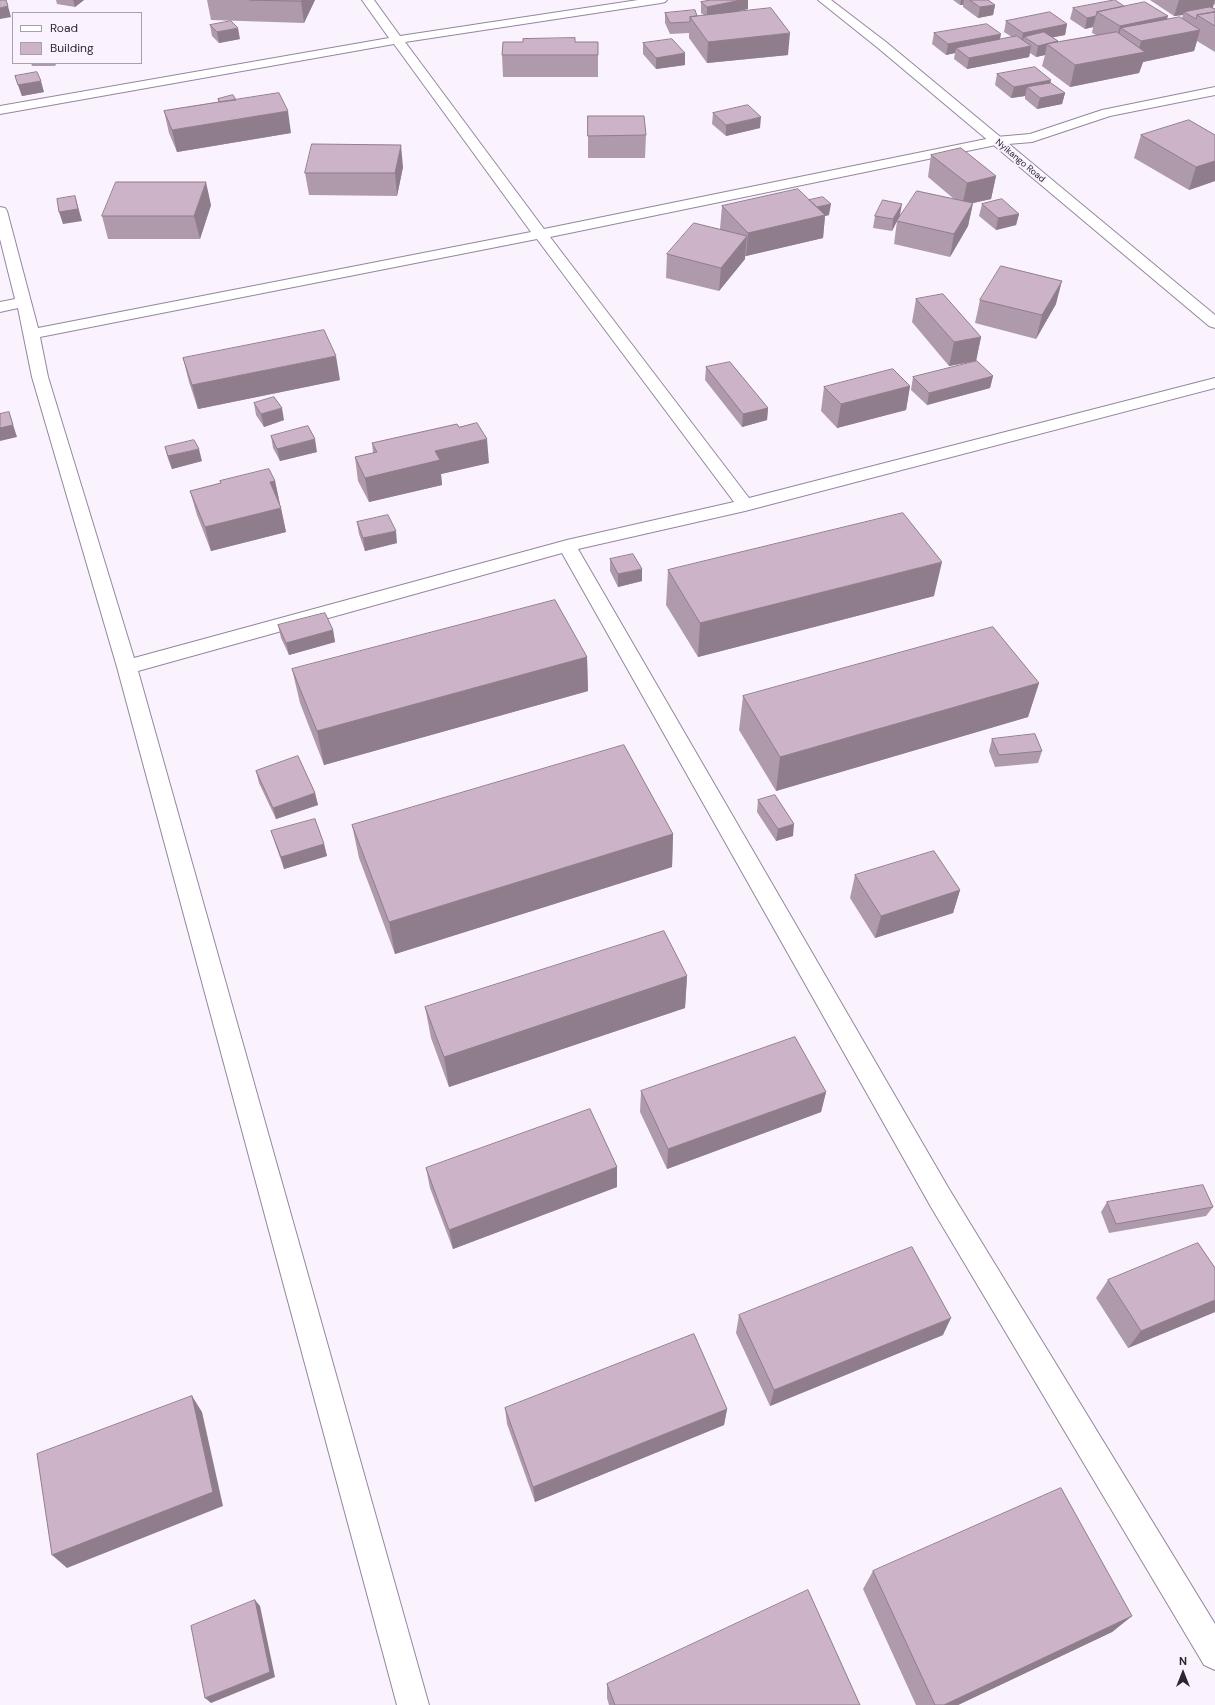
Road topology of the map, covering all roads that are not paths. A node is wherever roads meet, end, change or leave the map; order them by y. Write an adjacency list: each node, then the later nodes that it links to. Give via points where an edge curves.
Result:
1 (368, 0): 4 (street)
2 (661, 0): 4 (street)
3 (824, 0): 7 (street, Nyikango Road)
4 (397, 40): 6 (street); 9 (street)
5 (1215, 91): 7 (street, via 1107,113 1032,138)
6 (0, 110)
7 (996, 141): 9 (street); 12 (street, Nyikango Road)
8 (0, 211): 10 (street)
9 (541, 234): 13 (street); 15 (street)
10 (24, 302): 11 (street); 13 (street)
11 (0, 307)
12 (1215, 323)
13 (32, 334): 17 (street, via 40,377)
14 (1215, 383): 15 (street)
15 (745, 505): 16 (street)
16 (567, 546): 17 (street); 18 (street, via 940,1198)
17 (127, 667): 19 (street)
18 (1215, 1654)
19 (413, 1705)

